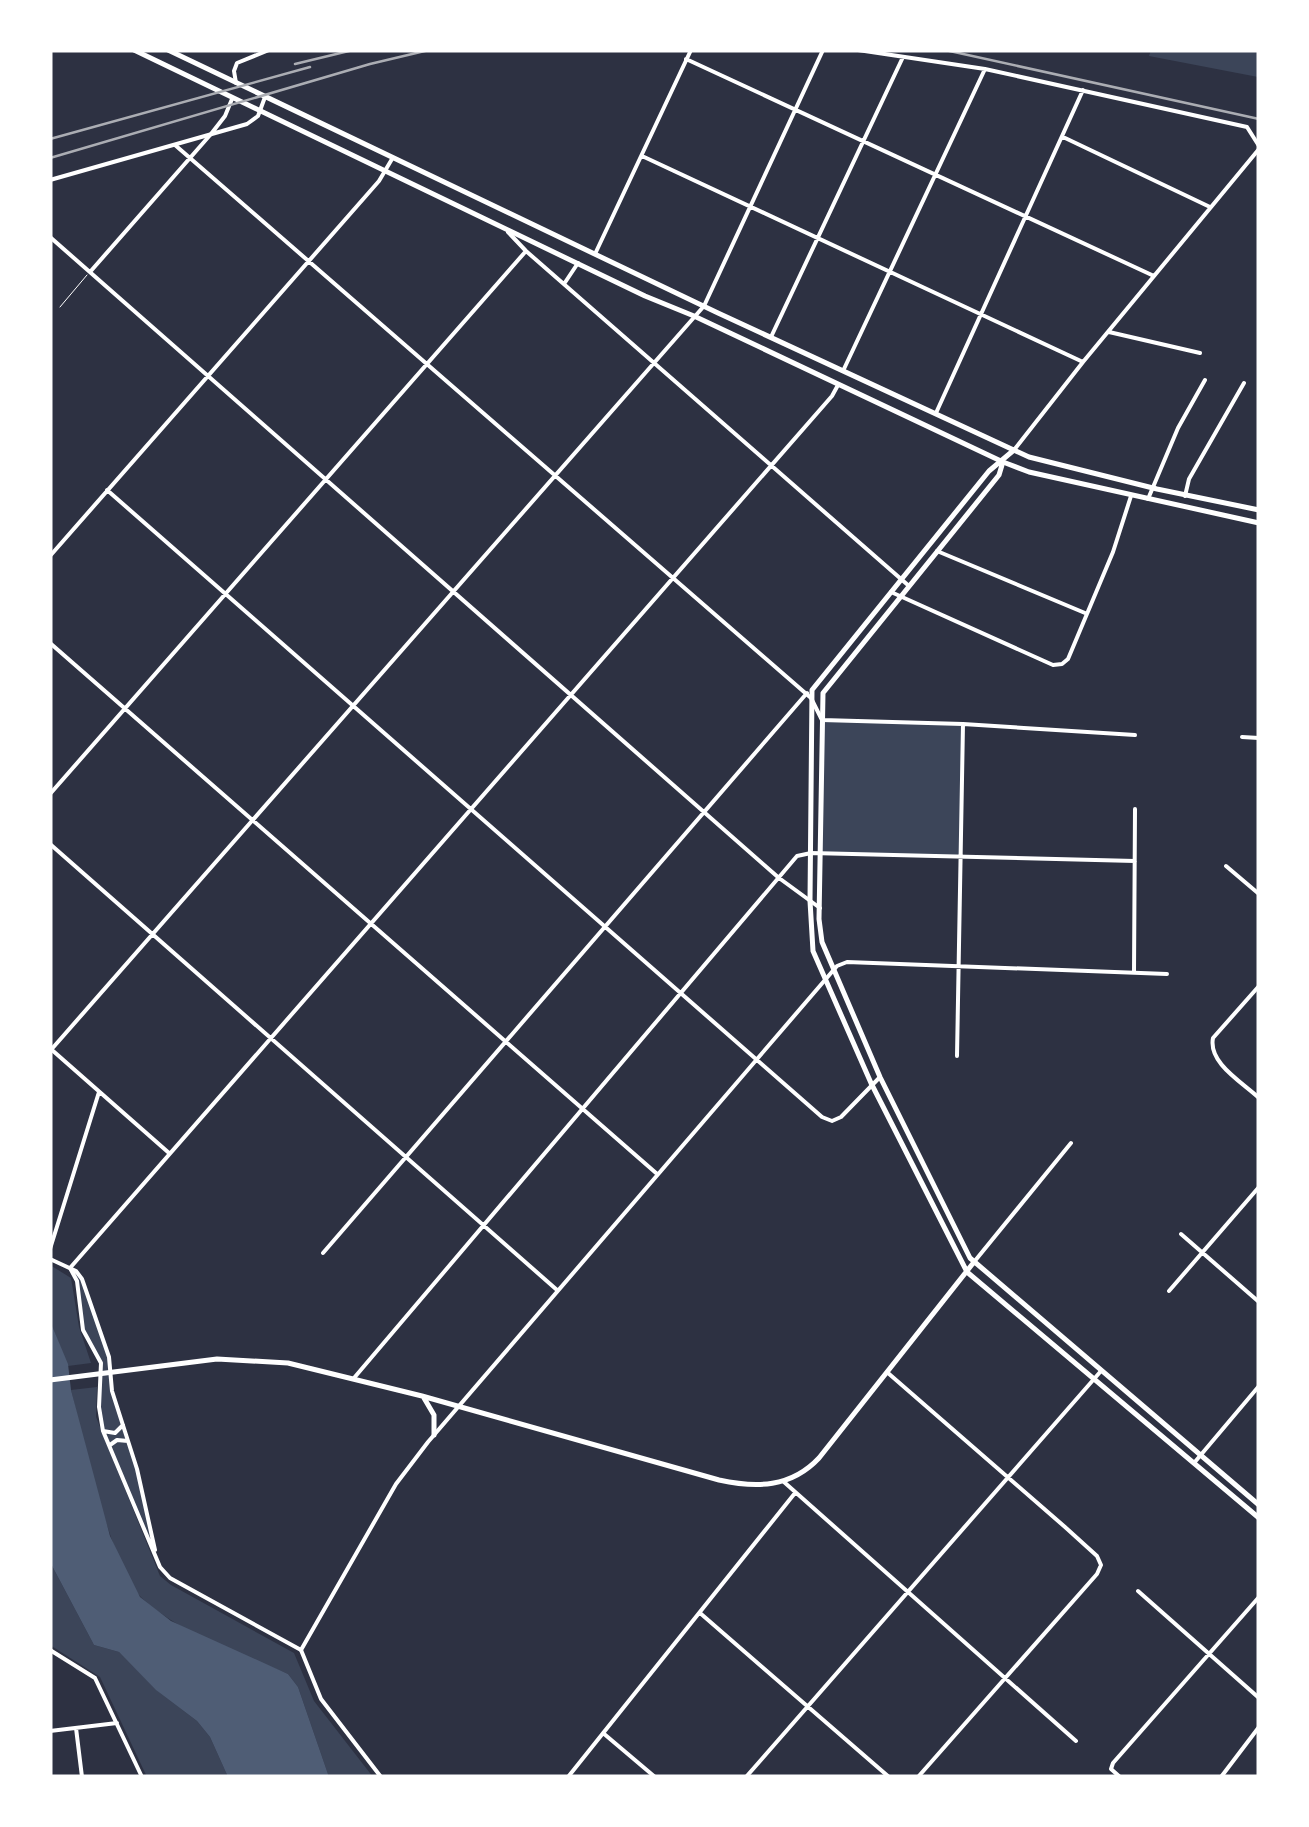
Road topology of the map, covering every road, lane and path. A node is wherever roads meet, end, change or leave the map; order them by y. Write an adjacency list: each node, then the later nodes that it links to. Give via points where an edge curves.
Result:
1 (134, 50): 13 (main road)
2 (168, 50): 10 (main road)
3 (268, 50): 10 (street, via 237,63)
4 (691, 50): 8 (street)
5 (822, 50): 14 (street)
6 (858, 50): 7 (street)
7 (904, 55): 9 (street); 18 (street)
8 (686, 59): 14 (street); 21 (street)
9 (985, 69): 11 (street); 25 (street)
10 (236, 83): 12 (main road)
11 (1084, 90): 17 (street); 20 (street, via 1248,127)
12 (264, 97): 15 (street); 23 (main road)
13 (232, 98): 15 (main road); 16 (street)
14 (794, 110): 18 (street); 27 (street)
15 (261, 112): 16 (street, via 247,124); 24 (main road)
16 (212, 134): 19 (street); 22 (street)
17 (1063, 137): 28 (street); 29 (street)
18 (864, 142): 25 (street); 32 (street)
19 (174, 144): 22 (street); 26 (street)
20 (1259, 148): 28 (street)
21 (642, 156): 27 (street); 34 (street)
22 (190, 159): 35 (street); 38 (street)
23 (392, 159): 24 (street); 34 (main road)
24 (386, 171): 30 (main road); 35 (street)
25 (934, 175): 29 (street); 37 (street)
26 (50, 180)
27 (752, 206): 32 (street); 41 (street)
28 (1210, 206): 39 (street)
29 (1026, 218): 39 (street); 43 (street)
30 (505, 228): 33 (street); 36 (main road)
31 (50, 238): 38 (street)
32 (818, 238): 37 (street); 46 (street)
33 (526, 251): 40 (street); 50 (street)
34 (595, 255): 41 (main road)
35 (308, 262): 50 (street); 52 (street)
36 (578, 263): 40 (street); 44 (main road)
37 (889, 270): 43 (street); 51 (street)
38 (90, 272): 42 (lane); 52 (street)
39 (1154, 276): 45 (street)
40 (564, 284): 48 (street)
41 (704, 306): 44 (street); 46 (main road)
42 (60, 307)
43 (982, 314): 49 (street); 56 (street)
44 (694, 316): 48 (street); 55 (main road)
45 (1109, 332): 47 (street); 49 (street)
46 (770, 337): 51 (main road)
47 (1200, 353)
48 (652, 361): 59 (street); 60 (street)
49 (1083, 362): 57 (street)
50 (426, 365): 60 (street); 61 (street)
51 (843, 371): 56 (main road)
52 (208, 376): 61 (street); 63 (street)
53 (1206, 380): 62 (street)
54 (1244, 383): 65 (street)
55 (839, 384): 58 (main road); 59 (street)
56 (936, 413): 57 (main road)
57 (1014, 450): 58 (main road); 62 (main road)
58 (1003, 462): 64 (main road); 69 (main road); 71 (main road)
59 (772, 465): 71 (street); 72 (street)
60 (553, 476): 72 (street); 74 (street)
61 (326, 480): 74 (street); 76 (street)
62 (1153, 488): 65 (main road); 66 (street)
63 (107, 490): 70 (street); 76 (street)
64 (1131, 496): 66 (main road); 78 (street)
65 (1184, 496): 67 (main road)
66 (1148, 499): 68 (main road)
67 (1259, 510)
68 (1259, 523)
69 (937, 551): 73 (main road); 78 (street)
70 (50, 556)
71 (901, 579): 73 (street); 75 (main road)
72 (671, 580): 80 (street); 81 (street)
73 (909, 586): 77 (main road)
74 (453, 590): 80 (street); 82 (street)
75 (891, 592): 77 (street); 81 (main road)
76 (226, 594): 82 (street); 83 (street)
77 (899, 598): 78 (street, via 1053,665 1068,659); 84 (main road, via 826,688)
78 (1086, 614)
79 (50, 643): 83 (street)
80 (571, 694): 90 (street); 92 (street)
81 (808, 696): 84 (street); 92 (street); 95 (main road)
82 (352, 705): 90 (street); 93 (street)
83 (124, 707): 89 (street); 93 (street)
84 (822, 720): 85 (street); 96 (main road)
85 (963, 724): 86 (street); 97 (street)
86 (1135, 735)
87 (1242, 737): 88 (street)
88 (1259, 738)
89 (50, 794)
90 (470, 809): 104 (street); 105 (street)
91 (1136, 809): 98 (street)
92 (705, 811): 100 (street); 105 (street)
93 (252, 820): 104 (street); 106 (street)
94 (50, 844): 106 (street)
95 (810, 854): 96 (street); 100 (street, via 797,856); 102 (main road)
96 (820, 854): 97 (street); 103 (main road)
97 (960, 856): 98 (street); 107 (street)
98 (1135, 861): 109 (street)
99 (1226, 866): 101 (street)
100 (779, 878): 102 (street); 113 (street)
101 (1257, 889)
102 (810, 901): 103 (street); 111 (main road, via 811,940)
103 (820, 908): 108 (main road)
104 (370, 924): 114 (street); 115 (street)
105 (606, 926): 113 (street); 115 (street)
106 (151, 935): 114 (street); 116 (street)
107 (958, 966): 108 (street, via 847,962); 109 (street); 117 (street)
108 (832, 970): 111 (street); 119 (main road)
109 (1134, 972): 110 (street)
110 (1166, 974)
111 (825, 978): 118 (street); 120 (main road)
112 (1259, 986): 122 (street, via 1214,1038 1212,1052)
113 (681, 993): 118 (street); 123 (street)
114 (271, 1037): 125 (street); 126 (street)
115 (506, 1042): 123 (street); 126 (street)
116 (50, 1049): 121 (street)
117 (957, 1056)
118 (756, 1058): 120 (street, via 832,1120); 127 (street)
119 (880, 1077): 120 (street); 135 (main road)
120 (871, 1084): 137 (main road)
121 (99, 1092): 125 (street); 131 (street)
122 (1259, 1098)
123 (582, 1108): 127 (street); 129 (street)
124 (1072, 1143): 135 (street)
125 (168, 1153): 136 (street)
126 (405, 1156): 129 (street); 133 (street)
127 (656, 1173): 138 (street)
128 (1259, 1187): 132 (street)
129 (481, 1224): 138 (street); 147 (street)
130 (1181, 1234): 132 (street)
131 (50, 1249)
132 (1203, 1252): 139 (street); 140 (street)
133 (323, 1253)
134 (50, 1258): 136 (street)
135 (974, 1262): 137 (main road); 143 (main road)
136 (70, 1268): 141 (street, via 82,1279); 142 (street)
137 (967, 1272): 146 (main road); 148 (main road)
138 (558, 1290): 152 (street)
139 (1169, 1290)
140 (1259, 1302)
141 (97, 1324): 142 (street, via 86,1320); 145 (street)
142 (82, 1327): 144 (street)
143 (1101, 1371): 148 (street); 158 (main road)
144 (102, 1372): 145 (main road); 149 (main road); 154 (street)
145 (111, 1372): 147 (main road, via 237,1358); 153 (street)
146 (888, 1372): 160 (street); 161 (main road, via 812,1466)
147 (354, 1378): 151 (main road)
148 (1094, 1379): 159 (main road); 160 (street)
149 (50, 1380)
150 (1259, 1386): 158 (street)
151 (422, 1396): 152 (main road); 155 (main road, via 434,1415)
152 (458, 1406): 155 (street); 161 (main road, via 718,1480)
153 (123, 1425): 154 (street, via 115,1433); 156 (street)
154 (103, 1431): 157 (street)
155 (434, 1435): 171 (street, via 396,1484)
156 (128, 1440): 157 (street); 165 (street)
157 (108, 1447): 165 (street)
158 (1200, 1456): 159 (street); 163 (main road)
159 (1193, 1464): 164 (main road)
160 (1008, 1476): 167 (street); 173 (street, via 1100,1565)
161 (784, 1482): 162 (street)
162 (794, 1493): 167 (street); 169 (street)
163 (1259, 1505)
164 (1259, 1518)
165 (157, 1562): 171 (street, via 170,1578)
166 (1138, 1591): 172 (street)
167 (908, 1592): 173 (street); 175 (street)
168 (1259, 1597): 172 (street)
169 (698, 1612): 175 (street); 180 (street)
170 (50, 1650): 176 (street, via 95,1678)
171 (301, 1650): 184 (street, via 321,1699)
172 (1209, 1653): 174 (street); 190 (street, via 1111,1769)
173 (1005, 1678): 181 (street); 189 (street)
174 (1259, 1698)
175 (808, 1706): 187 (street); 188 (street)
176 (117, 1722): 178 (street); 183 (street)
177 (1259, 1727): 191 (street)
178 (76, 1728): 179 (street); 182 (street)
179 (50, 1731)
180 (604, 1733): 185 (street); 186 (street)
181 (1076, 1741)
182 (82, 1777)
183 (142, 1777)
184 (381, 1777)
185 (568, 1777)
186 (655, 1777)
187 (746, 1777)
188 (889, 1777)
189 (918, 1777)
190 (1120, 1777)
191 (1221, 1777)

